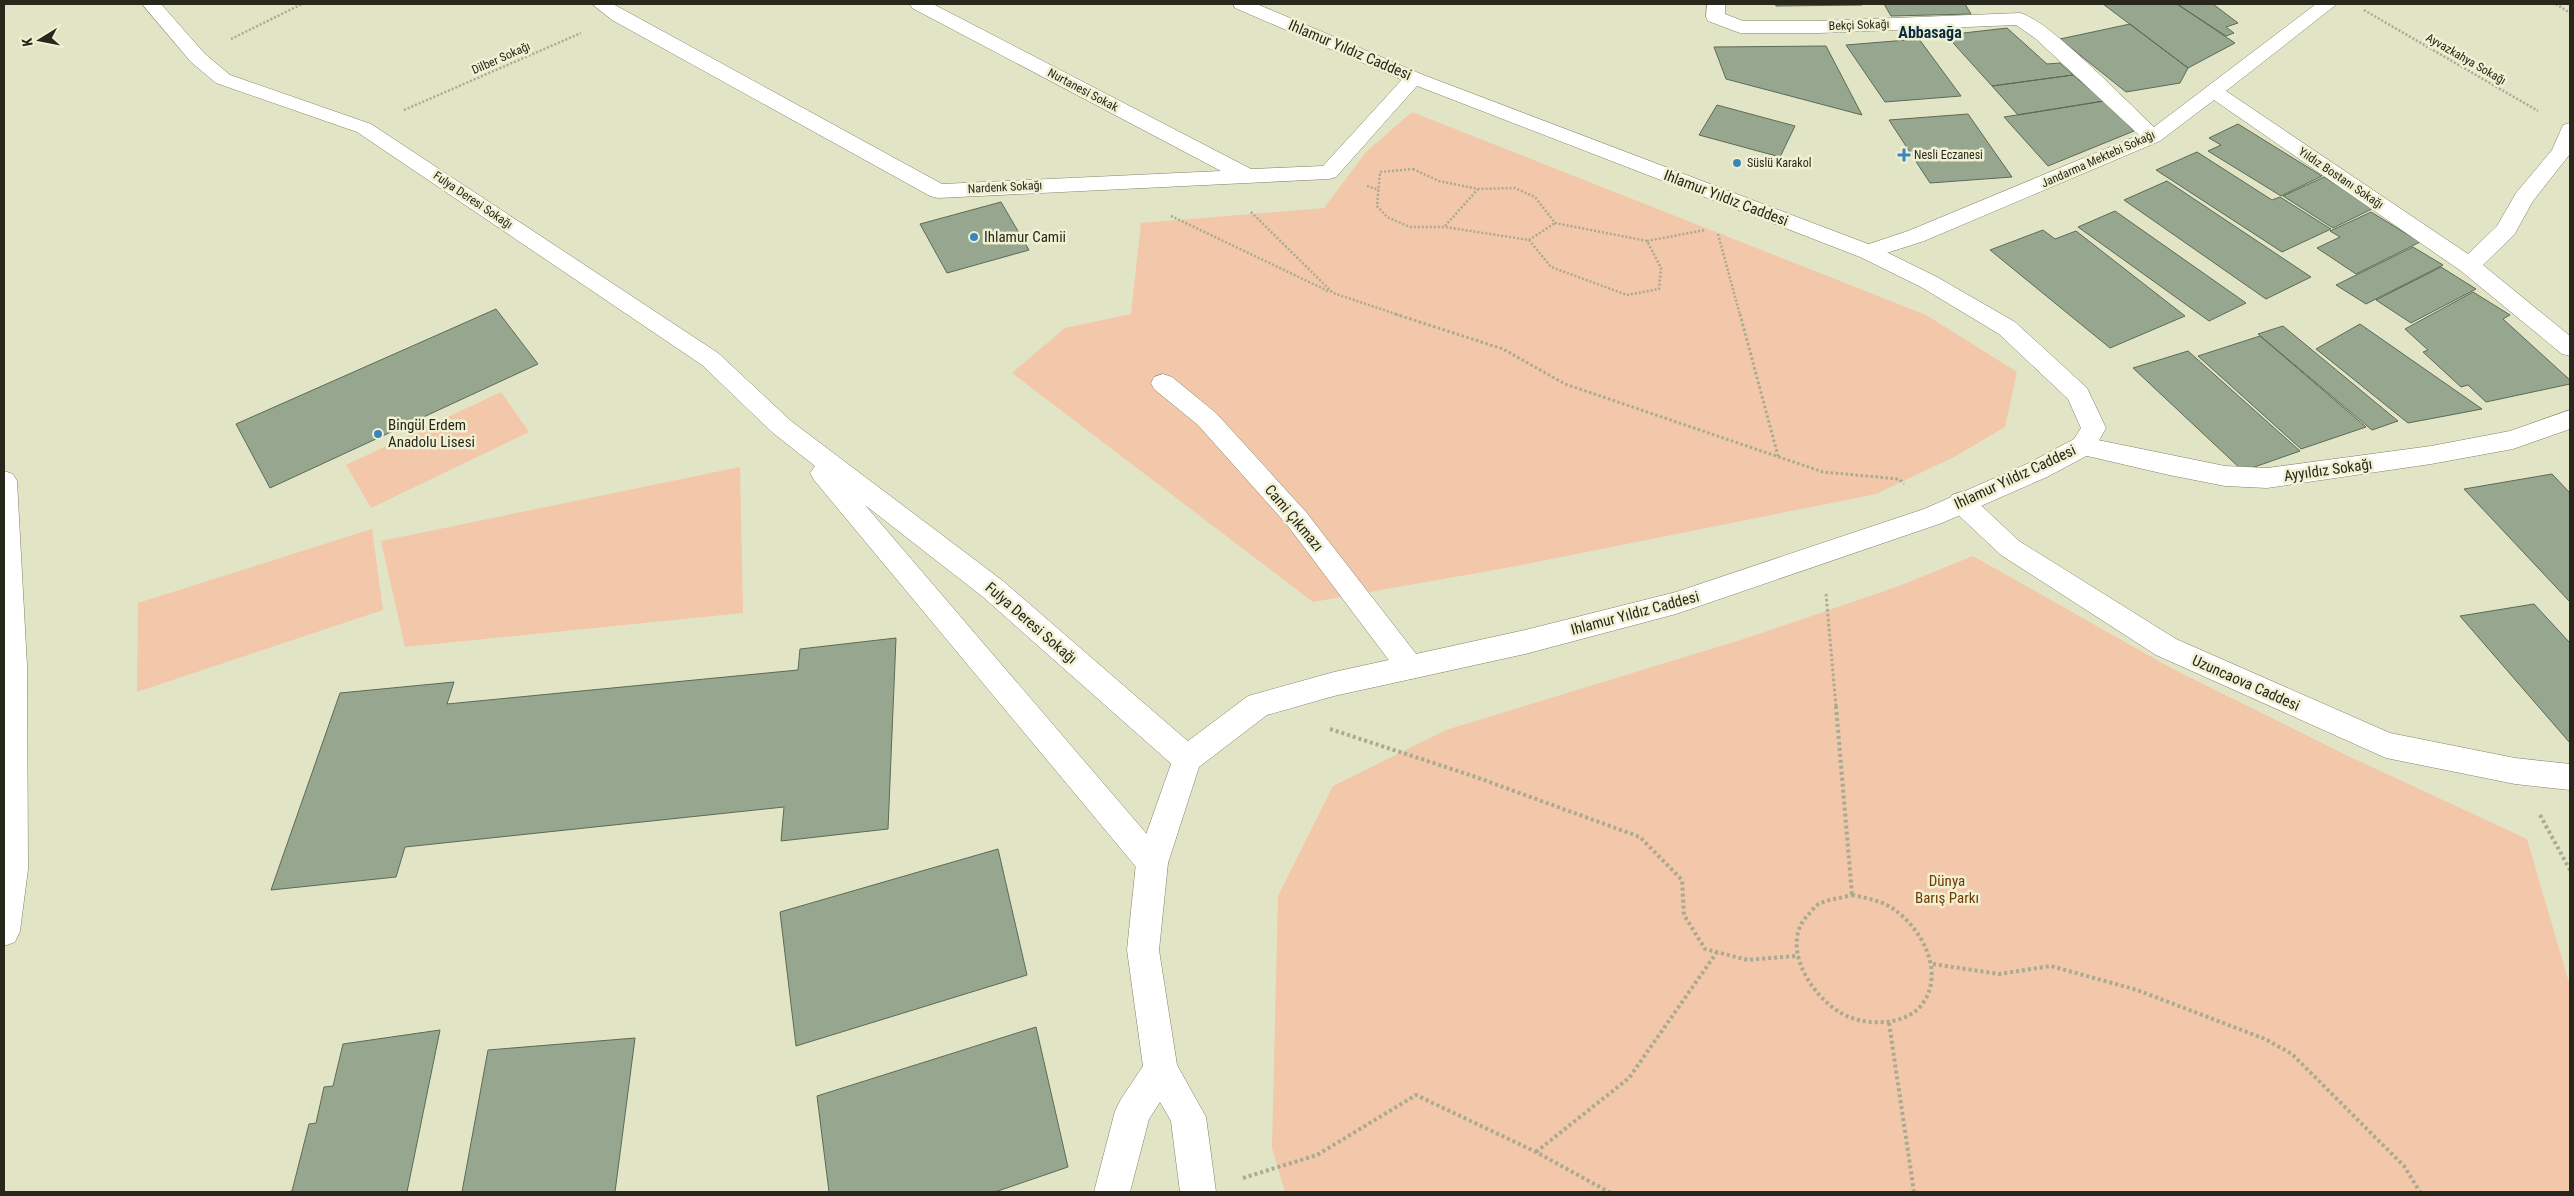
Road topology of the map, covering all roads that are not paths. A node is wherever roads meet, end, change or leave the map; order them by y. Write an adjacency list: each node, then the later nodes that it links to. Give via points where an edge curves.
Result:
1 (151, 4): 17 (street, Fulya Deresi Sokağı, via 198,58 223,79 364,128 706,356)
2 (601, 4): 11 (street, Nardenk Sokağı, via 938,191)
3 (919, 4): 11 (street, Nurtanesi Sokak)
4 (1242, 4): 7 (street, Ihlamur Yıldız Caddesi)
5 (1716, 4): 10 (street, Bekçi Sokağı, via 1714,17 1740,27 2020,19 2043,35)
6 (2328, 4): 8 (street, Jandarma Mektebi Sokağı)
7 (1414, 78): 11 (street, Nardenk Sokağı, via 1329,172); 12 (street, Ihlamur Yıldız Caddesi)
8 (2212, 90): 10 (street, Jandarma Mektebi Sokağı); 13 (street, Yıldız Bostanı Sokağı)
9 (2569, 129): 13 (street, via 2562,151 2524,198 2506,230)
10 (2153, 137): 12 (street, Jandarma Mektebi Sokağı, via 1916,236)
11 (1247, 176)
12 (1868, 252): 18 (street, Ihlamur Yıldız Caddesi, via 1930,282 2007,328 2078,394 2094,428)
13 (2469, 266): 14 (street)
14 (2570, 348)
15 (1163, 383): 21 (street, Cami Çıkmazı, via 1207,419 1297,519)
16 (2570, 419): 18 (street, Ayyıldız Sokağı, via 2513,440 2431,456 2267,478 2188,470)
17 (782, 427): 22 (street, Fulya Deresi Sokağı, via 993,589); 24 (street, Fulya Deresi Sokağı)
18 (2083, 446): 20 (street, Ihlamur Yıldız Caddesi, via 2038,470)
19 (4, 481): 25 (street, via 13,695 12,869)
20 (1961, 502): 21 (street, Ihlamur Yıldız Caddesi, via 1933,516 1676,604); 23 (street, Uzuncaova Caddesi, via 2010,548 2166,647 2386,745 2515,771)
21 (1410, 667): 22 (street, Ihlamur Yıldız Caddesi, via 1258,705)
22 (1187, 759): 24 (street)
23 (2570, 777)
24 (1152, 863): 26 (street, via 1143,950)
25 (4, 930)
26 (1161, 1070): 27 (street, via 1133,1111); 28 (street, via 1188,1117)
27 (1112, 1192)
28 (1198, 1192)

